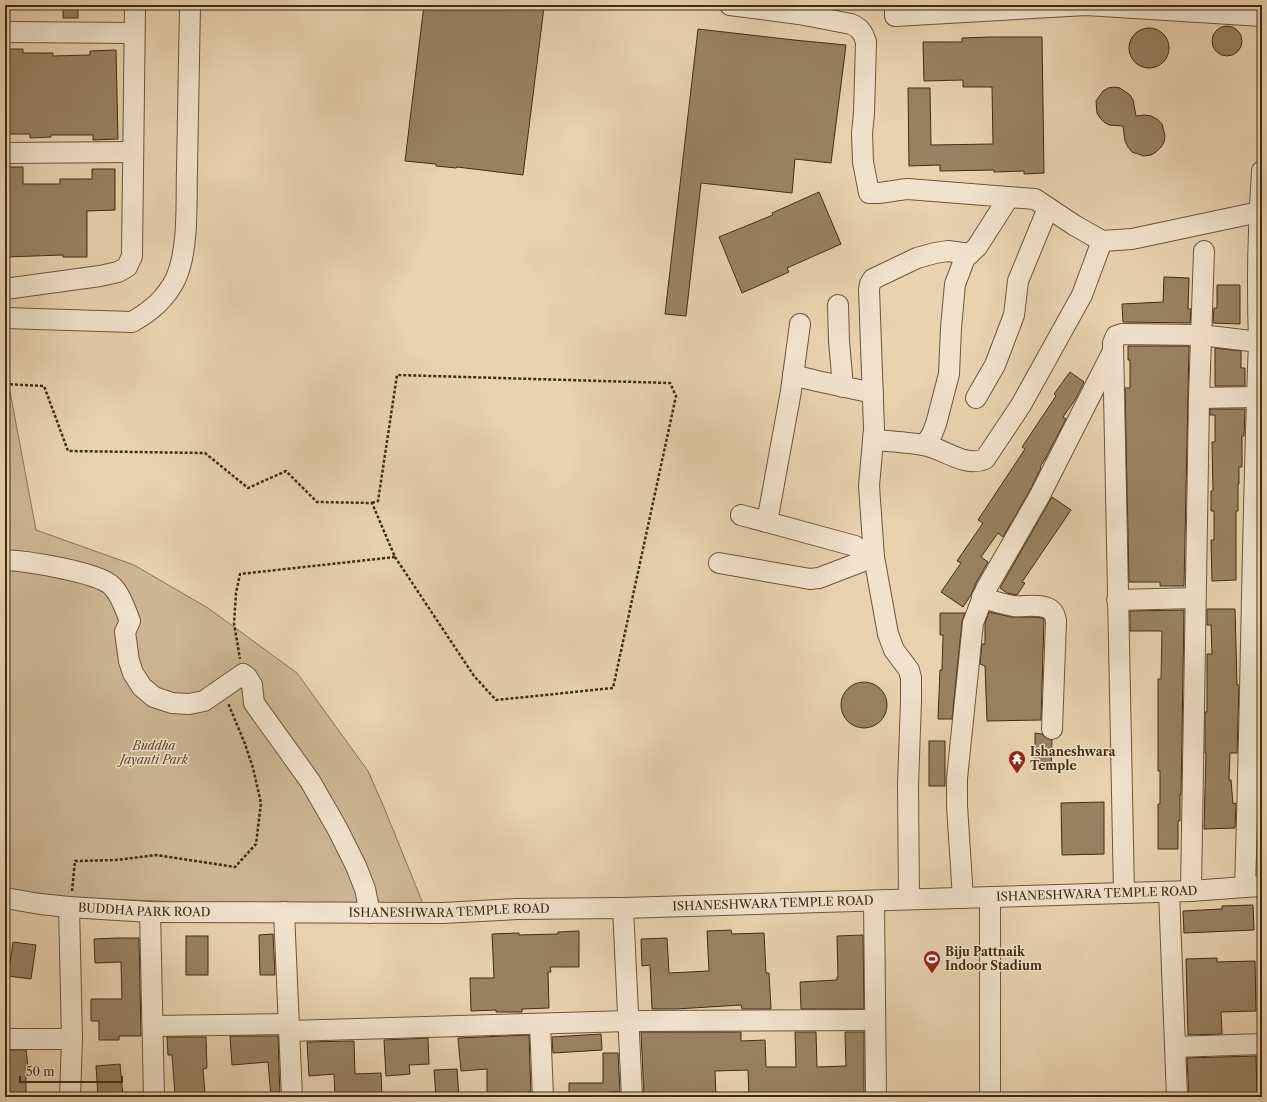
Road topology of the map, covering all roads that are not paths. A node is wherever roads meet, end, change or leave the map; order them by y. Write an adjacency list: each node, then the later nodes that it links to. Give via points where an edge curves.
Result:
1 (135, 5): 9 (street)
2 (190, 5): 22 (street, via 186,223 182,262 176,279 164,298 148,313 132,322)
3 (730, 5): 13 (street, via 850,24 863,33 866,42 862,150 869,193 908,189)
4 (895, 5): 6 (street, via 895,16)
5 (1091, 5): 6 (street); 7 (street)
6 (1054, 6)
7 (1262, 16)
8 (5, 32): 9 (street)
9 (134, 33): 10 (street)
10 (133, 152): 11 (street); 20 (street, via 132,256 128,267 100,276)
11 (5, 154)
12 (1262, 171): 15 (street)
13 (1009, 197): 14 (street, via 1035,198); 19 (street)
14 (1048, 208): 17 (street); 31 (street, via 1018,281 1014,316 995,365)
15 (1259, 212): 16 (street); 17 (street, via 1132,239)
16 (1261, 233): 25 (street)
17 (1102, 241): 34 (street, via 1082,295 1021,405 985,459 969,462)
18 (1204, 251): 24 (street)
19 (970, 254): 29 (street, via 948,251 929,255 873,279 869,289); 34 (street, via 965,258 955,284 949,374 936,424)
20 (5, 289)
21 (838, 305): 28 (street)
22 (5, 318)
23 (800, 324): 27 (street)
24 (1201, 335): 25 (street); 26 (street, via 1122,334 1116,336); 32 (street)
25 (1259, 342): 30 (street)
26 (1113, 351): 41 (street, via 1039,497); 43 (street)
27 (793, 375): 28 (street); 36 (street)
28 (843, 387): 29 (street)
29 (873, 393): 33 (street)
30 (1257, 397): 32 (street); 40 (street)
31 (976, 398)
32 (1199, 398): 42 (street)
33 (873, 440): 34 (street); 37 (street, via 868,486)
34 (925, 445)
35 (741, 515): 36 (street)
36 (767, 522): 37 (street, via 855,546)
37 (870, 558): 39 (street, via 819,578 810,579); 54 (street, via 888,634 894,650 909,670 911,678 908,786)
38 (5, 560): 59 (street, via 75,572 111,584 118,593 130,621 125,632 133,673 142,687 154,697 172,703 189,704 204,701 243,674 247,677 252,685 254,703 310,781 337,828 365,889)
39 (719, 563)
40 (1257, 589): 45 (street)
41 (982, 597): 44 (street, via 1013,606 1040,607 1051,610 1054,614 1056,621); 52 (street, via 973,623 957,778)
42 (1195, 598): 43 (street); 48 (street)
43 (1117, 600): 49 (street)
44 (1052, 729)
45 (1256, 753): 46 (street)
46 (1253, 887): 48 (street, ISHANESHWARA TEMPLE ROAD)
47 (1169, 892): 48 (street, ISHANESHWARA TEMPLE ROAD); 49 (street, ISHANESHWARA TEMPLE ROAD); 70 (street)
48 (1191, 892)
49 (1124, 893): 50 (street, ISHANESHWARA TEMPLE ROAD)
50 (990, 897): 52 (street, ISHANESHWARA TEMPLE ROAD); 77 (street)
51 (5, 898): 55 (street, BUDDHA PARK ROAD)
52 (963, 898): 54 (street, ISHANESHWARA TEMPLE ROAD)
53 (874, 900): 54 (street, ISHANESHWARA TEMPLE ROAD); 56 (street, ISHANESHWARA TEMPLE ROAD); 60 (street)
54 (909, 900)
55 (70, 907): 57 (street, BUDDHA PARK ROAD); 68 (street)
56 (623, 908): 59 (street, ISHANESHWARA TEMPLE ROAD); 61 (street)
57 (150, 912): 58 (street, BUDDHA PARK ROAD); 63 (street)
58 (284, 912): 59 (street, ISHANESHWARA TEMPLE ROAD); 64 (street)
59 (370, 913)
60 (875, 1020): 61 (street); 76 (street)
61 (629, 1022): 62 (street); 75 (street)
62 (540, 1024): 64 (street); 74 (street)
63 (153, 1026): 64 (street); 72 (street)
64 (289, 1027): 73 (street)
65 (5, 1032): 67 (street)
66 (5, 1039): 67 (street)
67 (31, 1039): 68 (street)
68 (72, 1039): 71 (street)
69 (1262, 1044): 70 (street)
70 (1175, 1047): 78 (street)
71 (70, 1097)
72 (154, 1097)
73 (292, 1097)
74 (543, 1097)
75 (632, 1097)
76 (876, 1097)
77 (990, 1097)
78 (1177, 1097)

